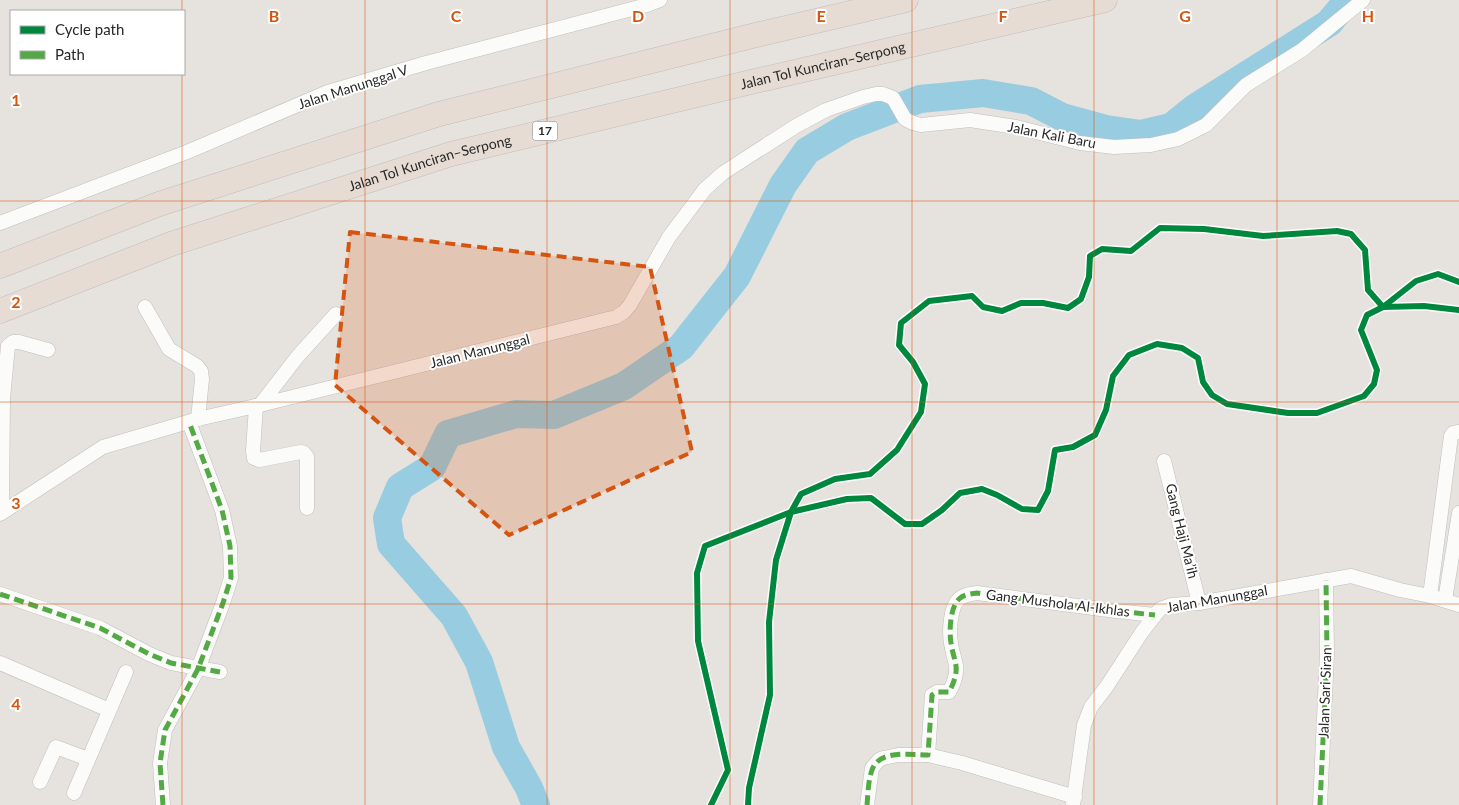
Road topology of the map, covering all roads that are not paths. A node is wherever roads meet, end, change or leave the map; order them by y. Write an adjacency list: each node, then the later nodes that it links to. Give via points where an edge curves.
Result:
1 (660, 0): 6 (street, Jalan Manunggal V, via 328,92 187,152)
2 (906, 0): 7 (highway, via 439,114 159,204)
3 (1105, 0): 9 (highway, Jalan Tol Kunciran–Serpong / 17, via 451,154 171,244)
4 (1362, 0): 5 (street, Jalan Kali Baru, via 1302,50 1246,85 1206,125 1178,139 1151,145 1114,147 1080,143 1016,127 970,120 921,125 905,119)
5 (893, 98): 13 (street, Jalan Manunggal, via 876,94 826,110 723,173 705,189 669,237 630,305 616,317)
6 (0, 223)
7 (0, 266)
8 (145, 307): 14 (street, via 169,349 201,372)
9 (0, 311)
10 (336, 314): 13 (street)
11 (48, 350): 12 (street, via 19,342 10,343)
12 (1, 398): 18 (street)
13 (258, 406): 14 (street, Jalan Manunggal); 17 (street, via 254,458 304,453 308,457)
14 (193, 420): 18 (street, Jalan Manunggal, via 103,448); 28 (street, via 222,510 230,546 231,578)
15 (1459, 432): 22 (street, via 1451,436)
16 (1164, 460): 24 (street, Gang Haji Ma’ih)
17 (307, 508)
18 (1, 513)
19 (1459, 513): 23 (street)
20 (1326, 580): 22 (street, Jalan Manunggal, via 1351,576); 24 (street, Jalan Manunggal); 39 (street, Jalan Sari Siran, via 1327,654)
21 (0, 594): 28 (street, via 100,628 171,663)
22 (1430, 596): 23 (street, Jalan Manunggal)
23 (1445, 600): 25 (street, Jalan Manunggal)
24 (1199, 602): 26 (street, Jalan Manunggal, via 1171,605)
25 (1459, 605)
26 (1155, 615): 32 (street, Gang Mushola Al-Ikhlas, via 978,593 958,599 950,622 950,642 956,668 949,692 932,695); 36 (street, Jalan Manunggal, via 1091,707 1084,725)
27 (0, 663): 31 (street)
28 (198, 669): 30 (street); 37 (street, via 165,730 160,763)
29 (126, 672): 31 (street)
30 (220, 672)
31 (109, 710): 33 (street)
32 (928, 755): 36 (street, via 962,763); 38 (street, via 898,755 879,760 872,768)
33 (88, 759): 34 (street, via 56,747); 35 (street)
34 (40, 782)
35 (74, 793)
36 (1074, 801)
37 (163, 805)
38 (867, 805)
39 (1320, 805)

